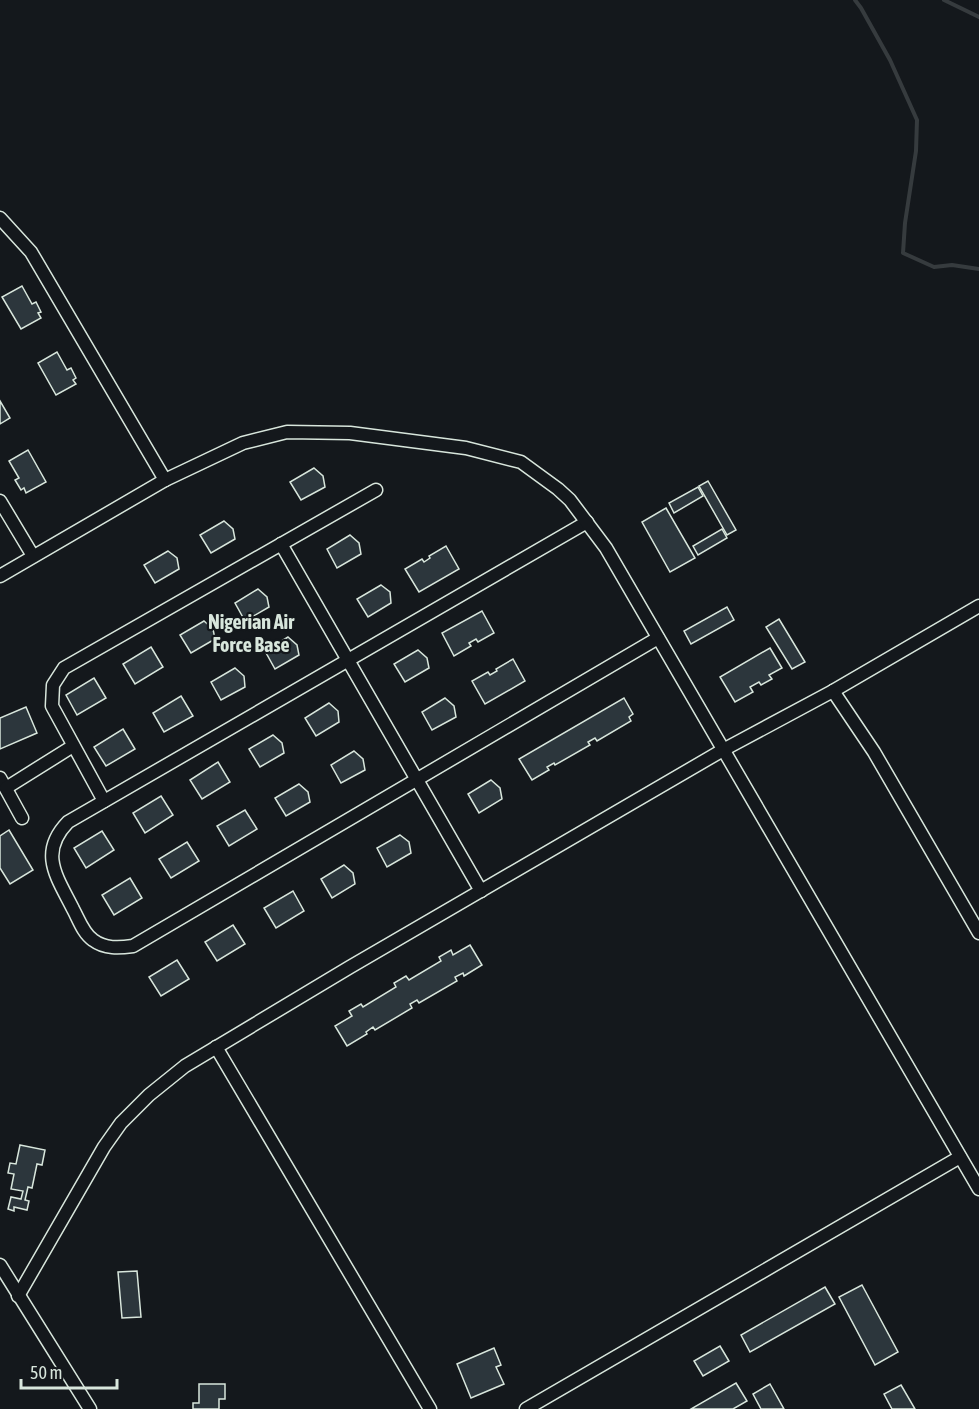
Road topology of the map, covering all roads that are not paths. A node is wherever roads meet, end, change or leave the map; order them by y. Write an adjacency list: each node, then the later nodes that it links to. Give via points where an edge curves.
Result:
1 (0, 218): 2 (street, via 32,252)
2 (165, 480): 5 (street, via 243,443 287,432 350,433 466,448 521,462 558,489); 7 (street)
3 (376, 489): 6 (street)
4 (0, 501): 7 (street)
5 (587, 522): 10 (street); 11 (street)
6 (281, 544): 11 (street); 13 (street, via 64,668 53,685 52,706)
7 (33, 556): 8 (street)
8 (0, 576)
9 (979, 606): 12 (street)
10 (658, 638): 14 (street); 15 (street)
11 (347, 661): 15 (street); 17 (street)
12 (833, 691): 14 (street); 20 (street, via 880,762)
13 (74, 746): 16 (street); 17 (street)
14 (723, 750): 19 (street); 22 (street)
15 (416, 780): 17 (street, via 133,946 118,949 104,946 84,931 53,871 51,857 53,843 68,822); 19 (street)
16 (3, 783): 18 (street)
17 (104, 801)
18 (22, 818)
19 (481, 891): 21 (street)
20 (979, 933)
21 (216, 1047): 25 (street, via 149,1095 121,1124); 27 (street)
22 (960, 1157): 23 (street); 28 (street)
23 (979, 1189)
24 (0, 1265): 25 (street)
25 (18, 1296): 26 (street)
26 (90, 1409)
27 (430, 1409)
28 (526, 1409)

